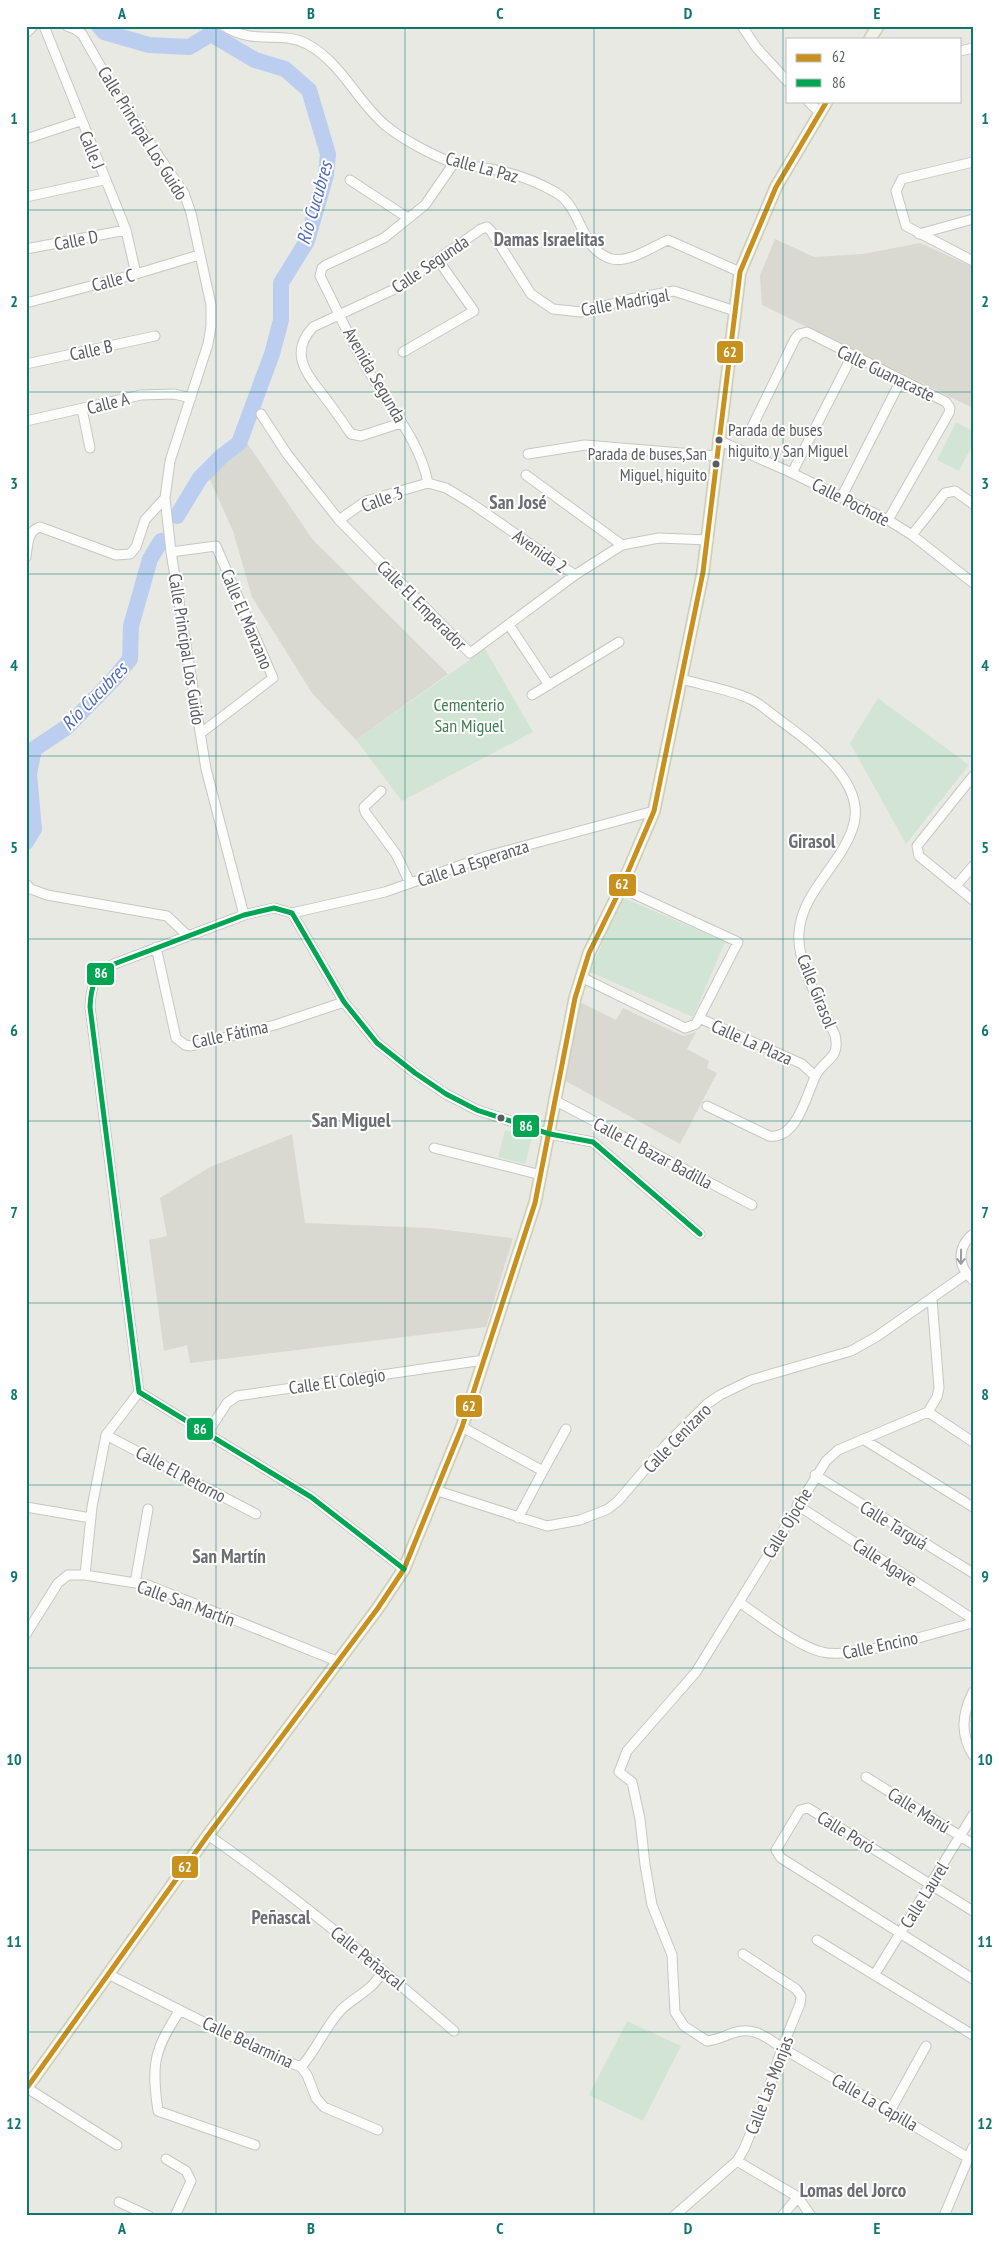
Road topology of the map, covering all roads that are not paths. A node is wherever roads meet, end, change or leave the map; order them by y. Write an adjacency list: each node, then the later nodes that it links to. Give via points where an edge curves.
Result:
1 (33, 26): 7 (street)
2 (44, 26): 13 (street, Calle J)
3 (67, 26): 26 (street, Calle Principal Los Guido, via 82,34 117,95 184,193)
4 (224, 26): 16 (street, Calle La Paz, via 252,38 306,43 333,63 353,92 386,125 411,142)
5 (742, 26): 9 (street)
6 (878, 26): 8 (main road)
7 (26, 32)
8 (871, 38)
9 (786, 80)
10 (809, 102): 12 (street)
11 (826, 102): 12 (main road)
12 (819, 112): 29 (main road, via 776,187)
13 (80, 120): 14 (street); 17 (street, Calle J)
14 (26, 139)
15 (973, 162): 24 (street, via 899,181 896,191 903,221)
16 (454, 163): 20 (street, via 431,197); 29 (street, Calle La Paz, via 522,178 563,197 590,244 605,256 623,260 668,240)
17 (104, 180): 19 (street); 22 (street, Calle J)
18 (350, 180): 20 (street)
19 (26, 196)
20 (408, 218): 33 (street, Avenida Segunda, via 384,238 322,268 320,276)
21 (973, 219): 24 (street)
22 (126, 230): 25 (street, Calle D); 30 (street, Calle J)
23 (491, 231): 27 (street, Calle Segunda, via 487,227 481,229); 32 (street, Calle Madrigal, via 531,294 552,309 581,312 630,298 674,291)
24 (920, 234): 28 (street)
25 (26, 249)
26 (199, 255): 30 (street, Calle C); 39 (street, Calle Principal Los Guido, via 211,305 211,326)
27 (438, 260): 33 (street, Calle Segunda, via 399,287); 35 (street, via 474,311)
28 (973, 261)
29 (740, 272): 32 (main road)
30 (136, 274): 31 (street, Calle C)
31 (26, 303)
32 (736, 311): 45 (main road)
33 (340, 313): 43 (street, Avenida Segunda, via 370,374); 43 (street, Calle Segunda, via 313,327 306,336 301,355 305,372 351,434 355,436)
34 (155, 336): 37 (street, Calle B)
35 (403, 352)
36 (852, 356): 38 (street, Calle Guanacaste); 44 (street, Calle Guanacaste, via 807,332 799,334); 49 (street)
37 (26, 364)
38 (901, 380): 52 (street); 56 (street, Calle Guanacaste, via 946,402 950,408)
39 (191, 398): 40 (street, Calle A, via 174,394 141,395); 53 (street, Calle Principal Los Guido, via 170,461)
40 (82, 409): 42 (street, Calle A); 46 (street)
41 (261, 414): 55 (street, Calle El Emperador, via 287,454)
42 (26, 421)
43 (401, 423): 51 (street, Avenida Segunda, via 413,438)
44 (752, 427)
45 (718, 440): 48 (main road); 49 (street, Calle Pochote)
46 (90, 448)
47 (528, 454): 48 (street, via 585,445)
48 (716, 456): 58 (main road)
49 (792, 472): 52 (street, Calle Pochote)
50 (526, 475): 59 (street)
51 (428, 483): 55 (street, Calle 3, via 366,501); 62 (street, Avenida 2, via 446,488 471,503)
52 (842, 496): 56 (street, Calle Pochote)
53 (165, 498): 60 (street, Calle Principal Los Guido); 61 (street, via 145,520 130,554 116,555 40,527 31,532)
54 (973, 504): 57 (street, via 955,491 945,493)
55 (339, 520): 64 (street, Calle El Emperador, via 470,653)
56 (888, 520): 57 (street, Calle Pochote)
57 (912, 535): 63 (street, Calle Pochote)
58 (708, 540): 59 (street, Calle El Emperador, via 659,538); 66 (main road)
59 (622, 545): 62 (street, Calle El Emperador)
60 (171, 552): 69 (street, Calle Principal Los Guido); 69 (street, Calle El Manzano, via 216,546 273,678)
61 (26, 557)
62 (575, 575): 64 (street, Calle El Emperador)
63 (973, 583)
64 (509, 625): 67 (street)
65 (619, 642): 67 (street)
66 (681, 679): 72 (main road); 86 (street, Calle Girasol, via 751,699 808,742 846,781 856,812 855,821 848,841 802,915 798,934 803,962 837,1043 836,1052)
67 (549, 685): 68 (street)
68 (532, 696)
69 (201, 733): 80 (street, Calle Principal Los Guido, via 206,769)
70 (973, 776): 76 (street, via 917,846 919,856)
71 (381, 791): 74 (street, via 366,803 365,812 396,854)
72 (654, 811): 74 (street, Calle La Esperanza, via 487,856); 77 (main road)
73 (973, 866): 76 (street)
74 (410, 883): 79 (street, Calle La Esperanza, via 385,892)
75 (26, 884): 81 (street, via 47,895 167,916)
76 (956, 886): 78 (street)
77 (621, 888): 83 (main road, via 589,953); 85 (street, via 738,942)
78 (973, 900)
79 (292, 913): 80 (street, via 274,908); 84 (street)
80 (244, 915): 81 (street)
81 (188, 936): 82 (street)
82 (156, 947): 84 (street, Calle Fátima, via 176,1038 185,1045 276,1025); 98 (street, via 104,969 91,988 90,1007)
83 (581, 978): 85 (street, Calle La Plaza, via 685,1028 696,1024); 87 (main road)
84 (344, 1002): 89 (street, via 377,1043 446,1094 478,1110)
85 (699, 1018): 86 (street, Calle La Plaza, via 802,1064)
86 (815, 1076): 88 (street, Calle Girasol, via 810,1094 789,1130 776,1137)
87 (554, 1100): 89 (main road); 92 (street, Calle El Bazar Badilla)
88 (707, 1106)
89 (550, 1134): 91 (main road); 93 (street, via 593,1142)
90 (434, 1148): 91 (street)
91 (541, 1175): 97 (main road, via 522,1250)
92 (752, 1205)
93 (700, 1234)
94 (973, 1234): 95 (street, one-way to 95, via 962,1247 960,1256 961,1265)
95 (969, 1277): 96 (street, Calle Cenízaro)
96 (932, 1299): 99 (street, via 939,1388); 115 (street, Calle Cenízaro, via 876,1338 851,1351 751,1380 720,1395 707,1404 608,1509 580,1520 547,1526)
97 (484, 1360): 100 (main road); 102 (street, Calle El Colegio, via 236,1396 227,1403)
98 (139, 1392): 102 (street); 103 (street)
99 (928, 1412): 104 (street, Calle Ojoche); 105 (street)
100 (462, 1427): 106 (street); 108 (main road)
101 (566, 1429): 106 (street)
102 (208, 1432): 116 (street, via 311,1497)
103 (106, 1435): 113 (street, Calle El Retorno); 114 (street)
104 (863, 1439): 107 (street, Calle Ojoche, via 838,1450); 110 (street)
105 (973, 1442)
106 (543, 1471): 115 (street)
107 (815, 1475): 109 (street, Calle Ojoche); 117 (street, Calle Targuá)
108 (438, 1491): 115 (street, Calle Cenízaro); 116 (main road)
109 (797, 1505): 120 (street, Calle Ojoche); 121 (street, Calle Agave)
110 (973, 1506)
111 (26, 1507): 114 (street)
112 (148, 1509): 119 (street)
113 (256, 1514)
114 (91, 1518): 118 (street)
115 (518, 1518)
116 (404, 1569): 124 (main road)
117 (973, 1574)
118 (84, 1575): 119 (street, Calle San Martín); 123 (street, Calle San Martín, via 68,1575 58,1583)
119 (135, 1583): 124 (street, Calle San Martín, via 148,1585)
120 (740, 1603): 122 (street, Calle Encino, via 805,1645 835,1655); 127 (street, Calle Ojoche, via 696,1672 628,1751)
121 (973, 1619)
122 (973, 1623)
123 (26, 1634)
124 (339, 1662): 130 (main road)
125 (973, 1692): 126 (street, via 965,1709 963,1731)
126 (973, 1755)
127 (618, 1772): 146 (street, Calle La Capilla, via 632,1782 652,1905 672,1955 675,2012 679,2020 707,2041 718,2040 743,2029 758,2031)
128 (866, 1777): 131 (street, Calle Manú)
129 (973, 1815): 131 (street, Calle Laurel)
130 (208, 1835): 138 (street, Calle Peñascal); 139 (main road)
131 (960, 1836): 132 (street, Calle Manú); 133 (street, Calle Laurel)
132 (973, 1844)
133 (930, 1885): 134 (street); 135 (street, Calle Laurel); 135 (street, Calle Poró, via 808,1808 800,1810 776,1850 781,1858)
134 (973, 1911)
135 (900, 1933): 140 (street, Calle Laurel); 141 (street)
136 (817, 1940): 140 (street)
137 (743, 1954): 146 (street, Calle Las Monjas, via 796,1989 800,1996 800,2004)
138 (384, 1971): 143 (street, Calle Peñascal); 147 (street, via 369,1988 341,2010)
139 (108, 1974): 142 (street); 148 (main road)
140 (875, 1974): 144 (street)
141 (973, 1979)
142 (180, 2010): 147 (street, Calle Belarmina, via 260,2051); 152 (street, via 156,2058 153,2078 158,2111)
143 (454, 2031)
144 (973, 2035)
145 (926, 2046): 149 (street)
146 (782, 2048): 149 (street, Calle La Capilla); 156 (street, Calle Las Monjas, via 767,2094)
147 (301, 2067): 150 (street, Calle Belarmina, via 324,2107)
148 (27, 2088): 151 (street)
149 (890, 2111): 154 (street, Calle La Capilla)
150 (378, 2130)
151 (117, 2145)
152 (255, 2145)
153 (973, 2147): 154 (street)
154 (967, 2157): 164 (street)
155 (166, 2159): 160 (street, via 186,2171 191,2181)
156 (737, 2161): 157 (street); 161 (street, Calle Las Monjas)
157 (798, 2197): 162 (street); 163 (street)
158 (119, 2202): 159 (street)
159 (149, 2216)
160 (175, 2216)
161 (674, 2216)
162 (782, 2216)
163 (811, 2216)
164 (944, 2216)

